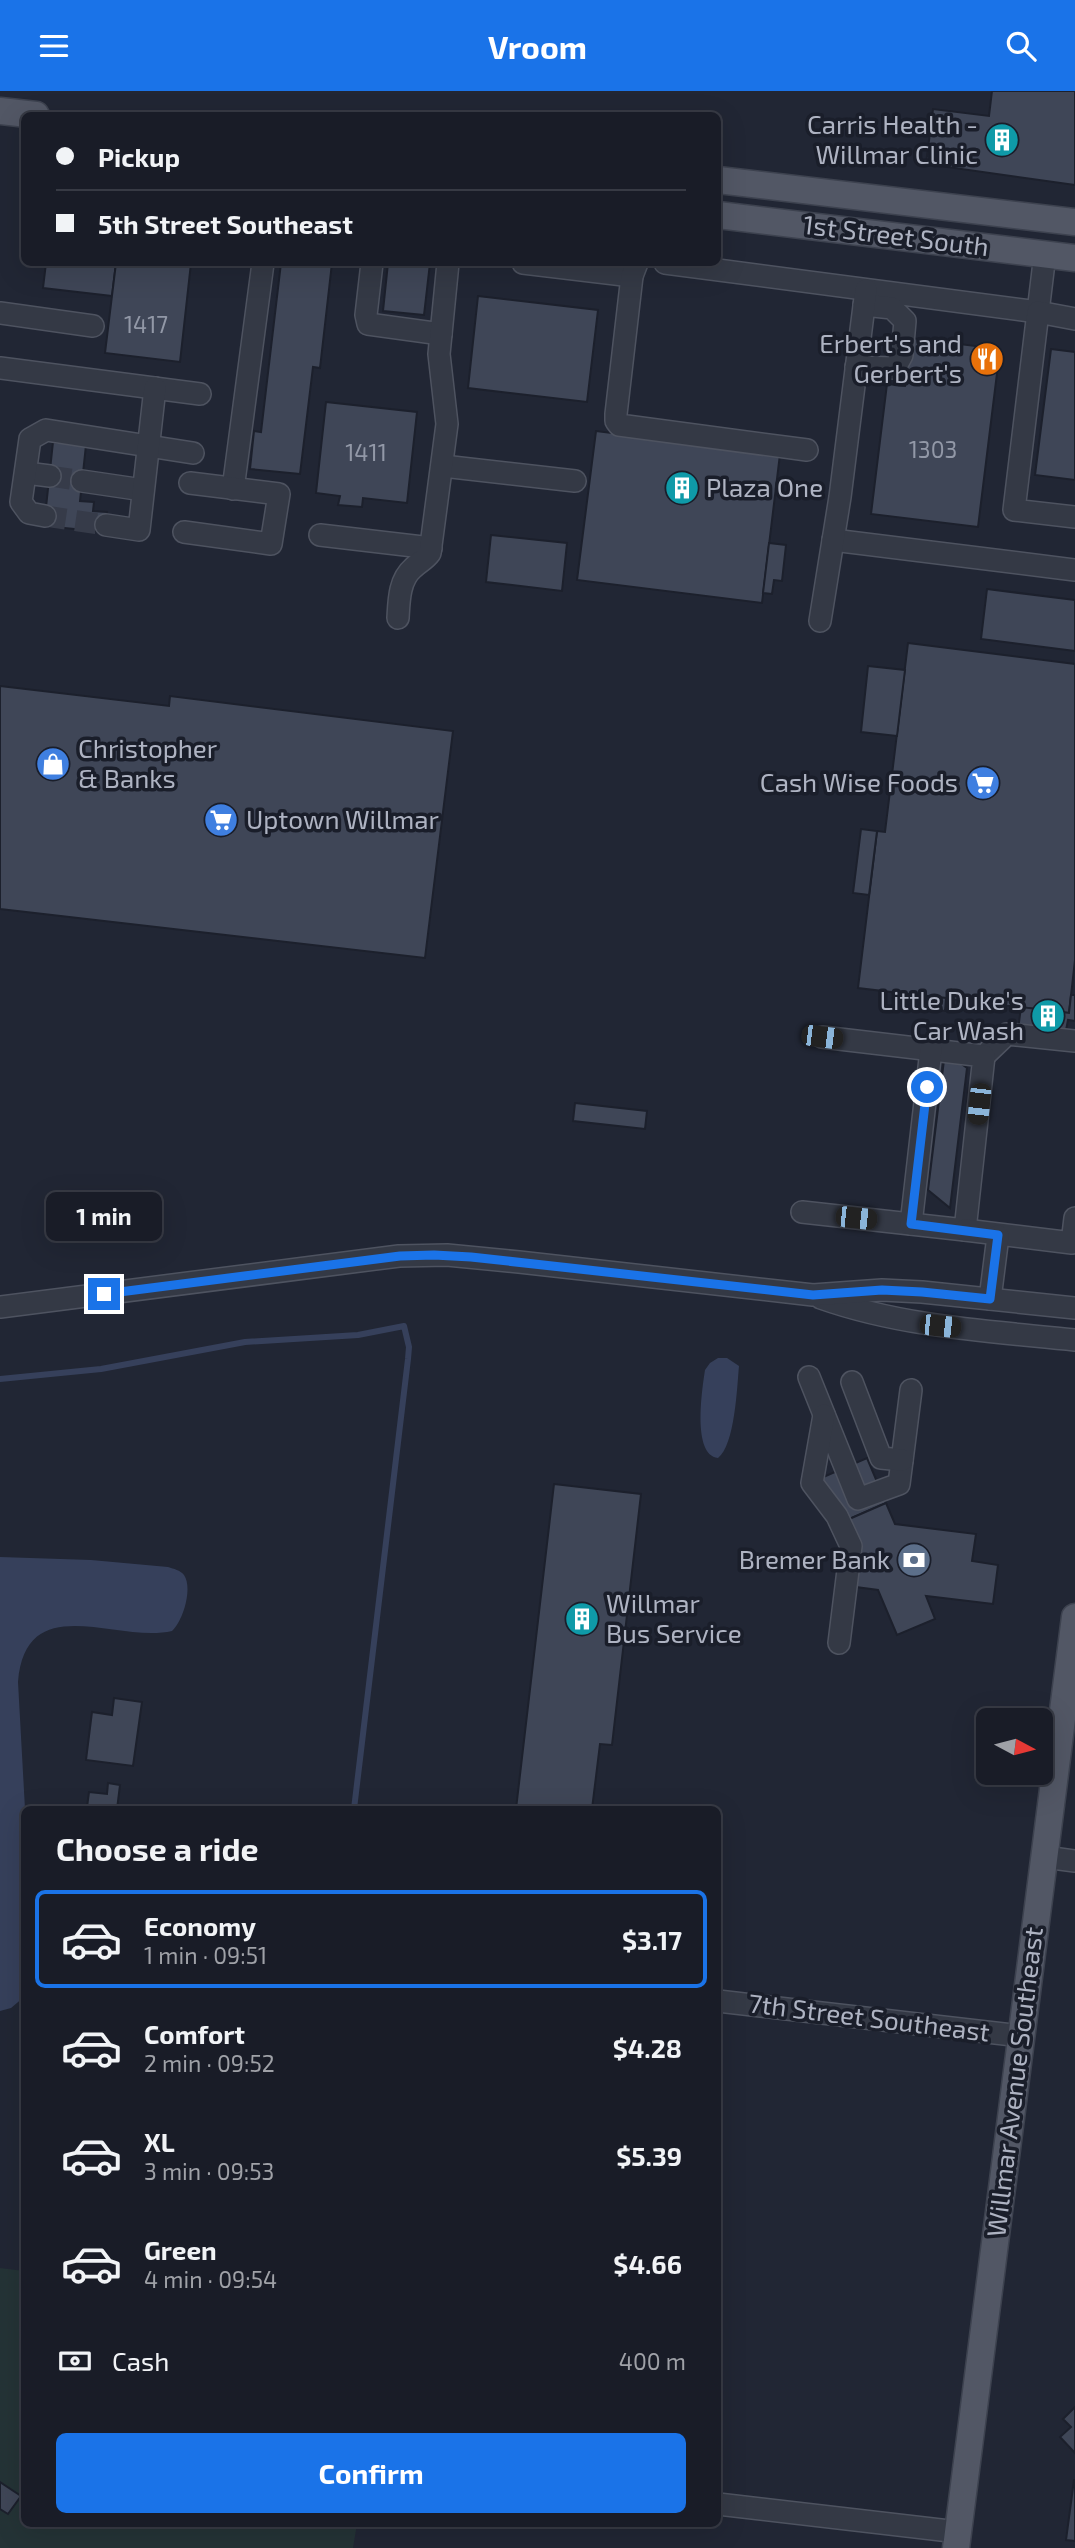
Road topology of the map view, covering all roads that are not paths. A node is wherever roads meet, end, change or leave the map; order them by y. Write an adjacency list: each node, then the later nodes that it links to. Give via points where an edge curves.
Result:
1 (0, 111): 2 (main road)
2 (21, 113)
3 (721, 180): 5 (main road, 1st Street South)
4 (721, 215): 6 (main road, 1st Street South)
5 (1075, 222)
6 (1045, 254): 7 (main road, 1st Street South); 16 (street)
7 (1075, 258)
8 (263, 266): 34 (street)
9 (372, 266): 20 (street, via 368,324)
10 (439, 266): 20 (street)
11 (447, 266): 20 (street)
12 (578, 266): 14 (street)
13 (683, 266): 15 (street)
14 (634, 269): 26 (street, via 615,421)
15 (865, 297): 16 (street); 21 (street); 21 (street, via 892,308 905,321 902,355 895,368)
16 (1038, 312): 18 (street); 37 (street, via 1014,509)
17 (0, 313): 19 (street)
18 (1075, 319)
19 (93, 326)
20 (435, 334): 28 (street, via 447,424)
21 (856, 367): 41 (street)
22 (0, 368): 23 (street)
23 (155, 388): 24 (street); 25 (street)
24 (201, 394)
25 (148, 446): 27 (street); 29 (street, via 46,431 30,439); 35 (street)
26 (807, 450)
27 (193, 453)
28 (443, 466): 32 (street); 42 (street)
29 (26, 473): 30 (street); 36 (street, via 21,502 29,513)
30 (50, 476)
31 (82, 481): 35 (street)
32 (575, 481)
33 (190, 483): 34 (street)
34 (233, 489): 39 (street, via 279,494 271,544)
35 (143, 490): 38 (street, via 139,530)
36 (45, 516)
37 (1075, 517)
38 (106, 525)
39 (184, 532)
40 (320, 535): 42 (street)
41 (833, 540): 43 (street); 45 (street)
42 (431, 548): 44 (street, via 404,579)
43 (1075, 570)
44 (398, 618)
45 (820, 621)
46 (822, 1037): 48 (street)
47 (1075, 1041): 49 (street, via 1007,1034)
48 (931, 1050): 49 (street); 52 (street)
49 (984, 1056): 53 (street)
50 (802, 1213): 52 (street)
51 (1075, 1217): 54 (street, via 1072,1243)
52 (911, 1224): 53 (street)
53 (965, 1230): 54 (street)
54 (998, 1235): 56 (street)
55 (813, 1295): 56 (street, via 882,1290); 57 (street, via 434,1255); 59 (street, via 886,1318)
56 (990, 1299): 58 (street)
57 (0, 1307)
58 (1075, 1308)
59 (1075, 1341)
60 (809, 1377): 63 (street)
61 (852, 1382): 64 (street, via 881,1458)
62 (911, 1390): 64 (street)
63 (824, 1415): 64 (street, via 858,1499 899,1484); 66 (street, via 812,1482 837,1516 851,1546)
64 (902, 1459)
65 (1075, 1617): 67 (main road, Willmar Avenue Southeast)
66 (839, 1643)
67 (1045, 1857): 68 (street); 70 (main road, Willmar Avenue Southeast)
68 (1075, 1861)
69 (721, 2001): 70 (street, 7th Street Southeast)
70 (1021, 2036): 72 (main road, Willmar Avenue Southeast)
71 (721, 2504): 72 (street)
72 (957, 2540)

